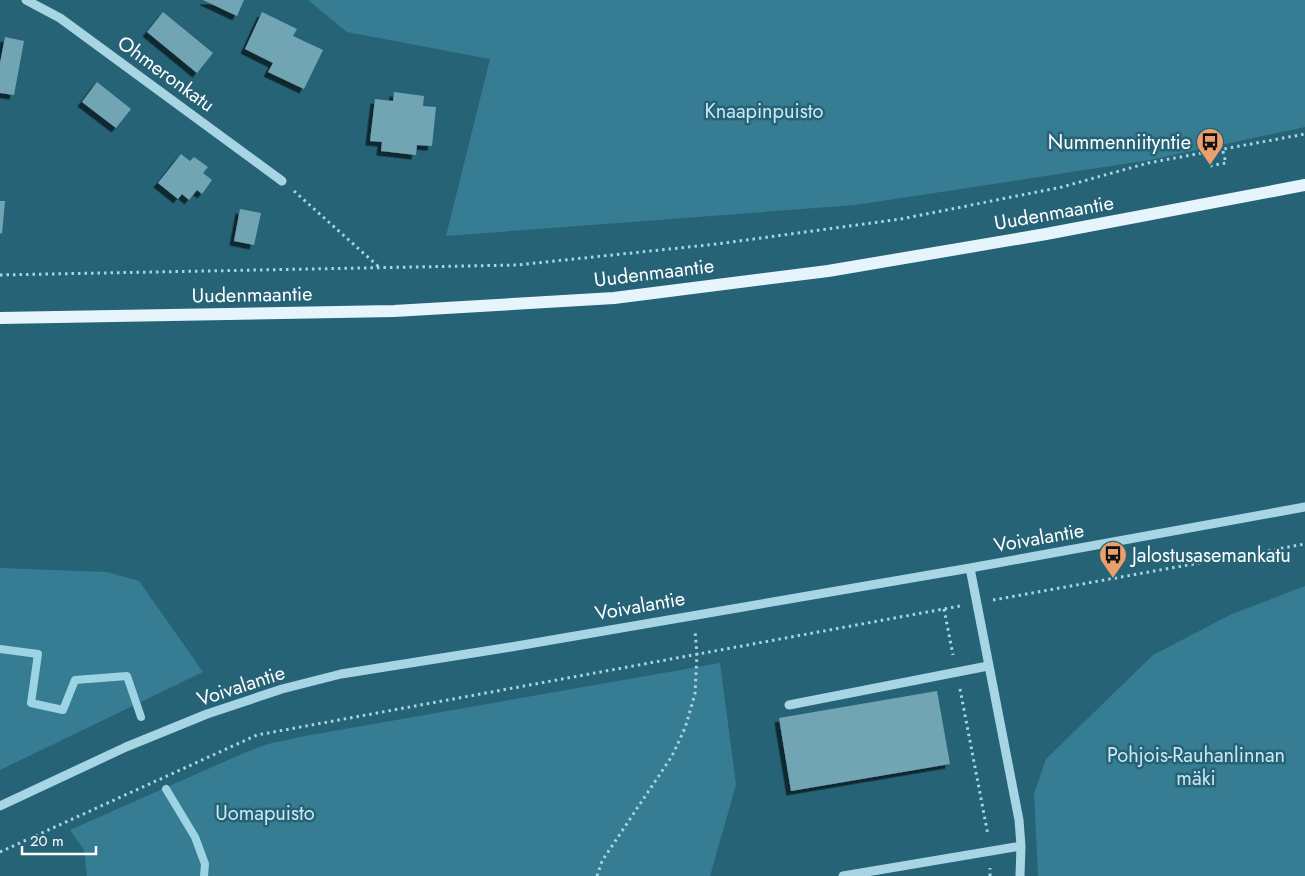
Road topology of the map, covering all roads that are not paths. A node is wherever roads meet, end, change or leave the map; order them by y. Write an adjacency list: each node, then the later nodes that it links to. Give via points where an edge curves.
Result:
1 (28, 0): 2 (street, Ohmeronkatu, via 60,18)
2 (282, 181)
3 (1305, 184): 4 (main road, Uudenmaantie, via 1046,234 828,271 614,298 394,311)
4 (0, 318)
5 (1305, 507): 6 (street, Voivalantie)
6 (970, 568): 7 (street); 9 (street, Voivalantie, via 341,674 282,689 208,714 126,747)
7 (988, 666): 8 (street); 10 (street, via 1019,820)
8 (789, 705)
9 (0, 806)
10 (1021, 846): 11 (street); 12 (street)
11 (843, 876)
12 (1020, 876)

